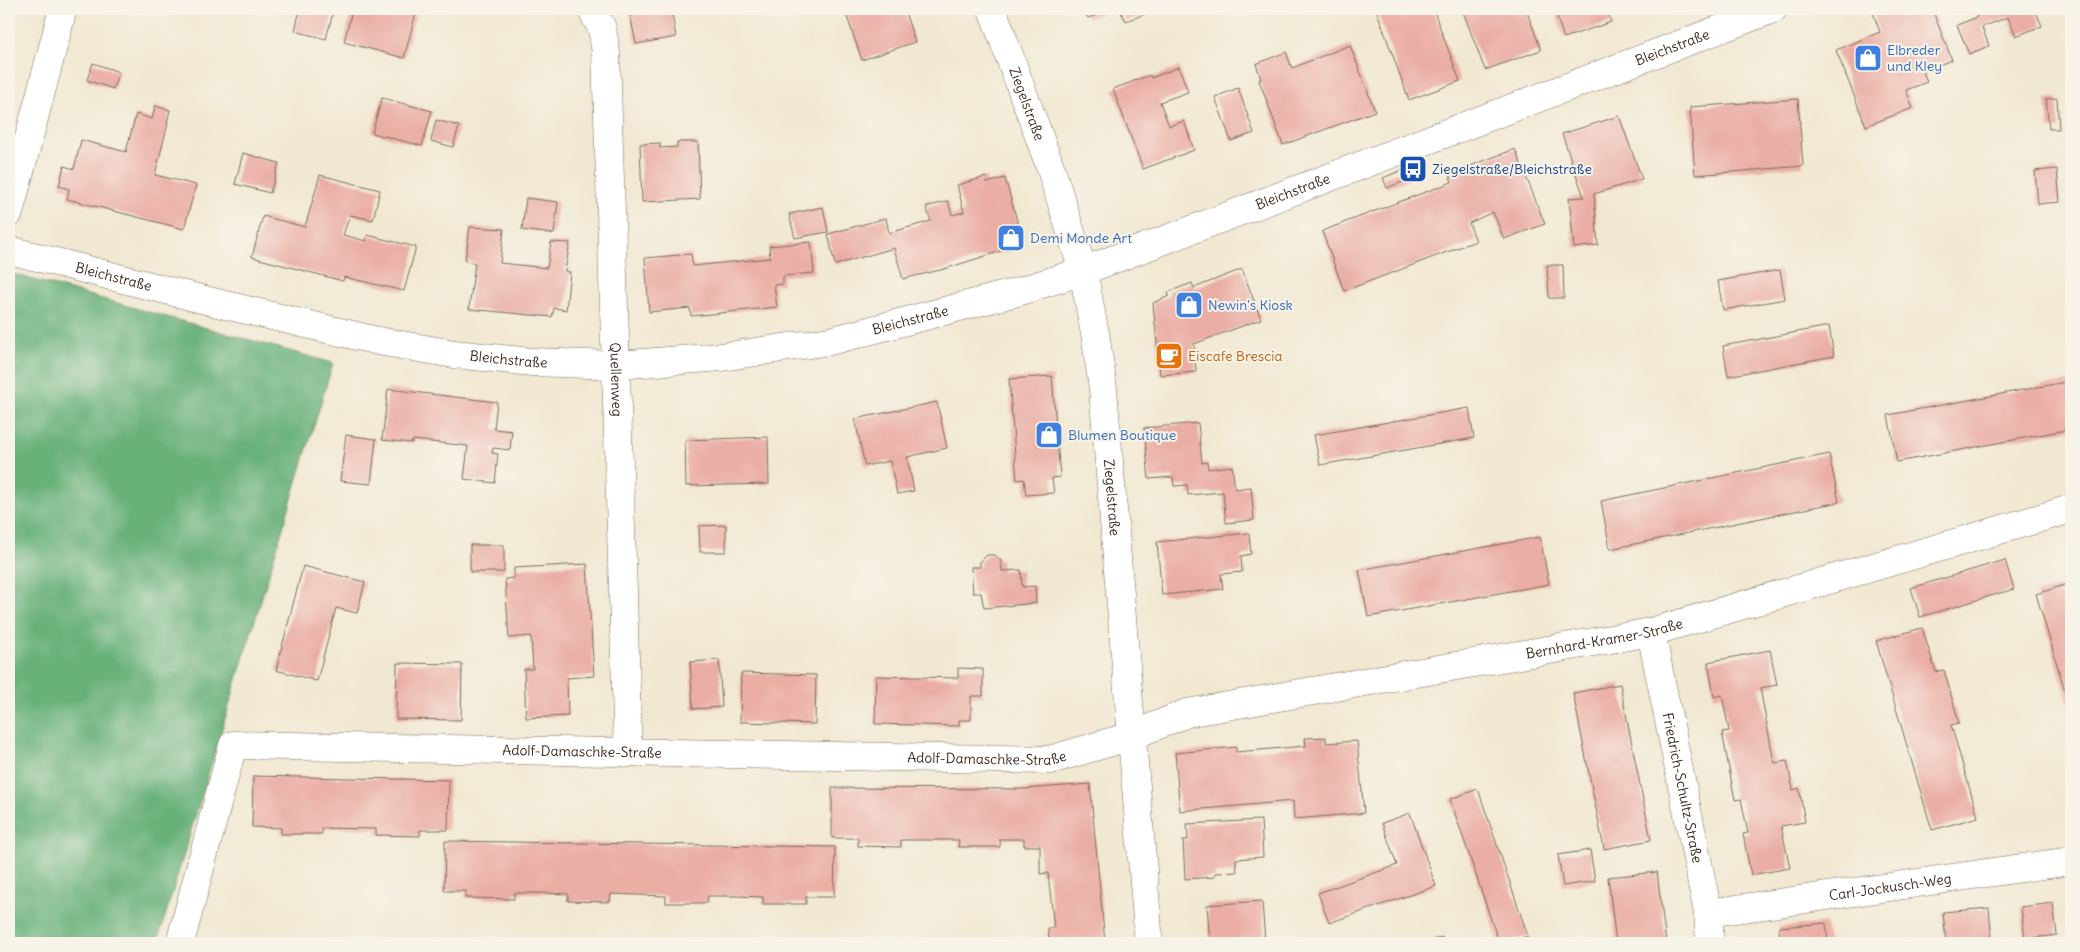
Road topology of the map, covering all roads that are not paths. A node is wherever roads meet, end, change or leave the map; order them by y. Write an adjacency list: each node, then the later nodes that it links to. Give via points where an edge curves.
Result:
1 (63, 9): 5 (street)
2 (591, 9): 8 (street, Quellenweg, via 602,28 606,53)
3 (992, 9): 7 (street, Ziegelstraße, via 1051,169)
4 (1773, 9): 7 (street, Bleichstraße)
5 (9, 213)
6 (9, 250): 8 (street, Bleichstraße, via 378,341 454,354 532,362)
7 (1083, 271): 8 (street, Bleichstraße, via 1017,292 830,341 722,357); 11 (street, Ziegelstraße, via 1103,389)
8 (616, 365): 12 (street, Quellenweg)
9 (2071, 509): 10 (street, Bernhard-Kramer-Straße)
10 (1651, 632): 11 (street, Bernhard-Kramer-Straße, via 1187,713); 14 (street, Friedrich-Schultz-Straße)
11 (1131, 736): 12 (street, Adolf-Damaschke-Straße, via 1050,760); 16 (street, Ziegelstraße)
12 (628, 753): 15 (street, Adolf-Damaschke-Straße, via 233,745)
13 (2071, 861): 14 (street, Carl-Jockusch-Weg)
14 (1708, 913): 17 (street, Friedrich-Schultz-Straße)
15 (180, 943)
16 (1149, 943)
17 (1710, 943)

